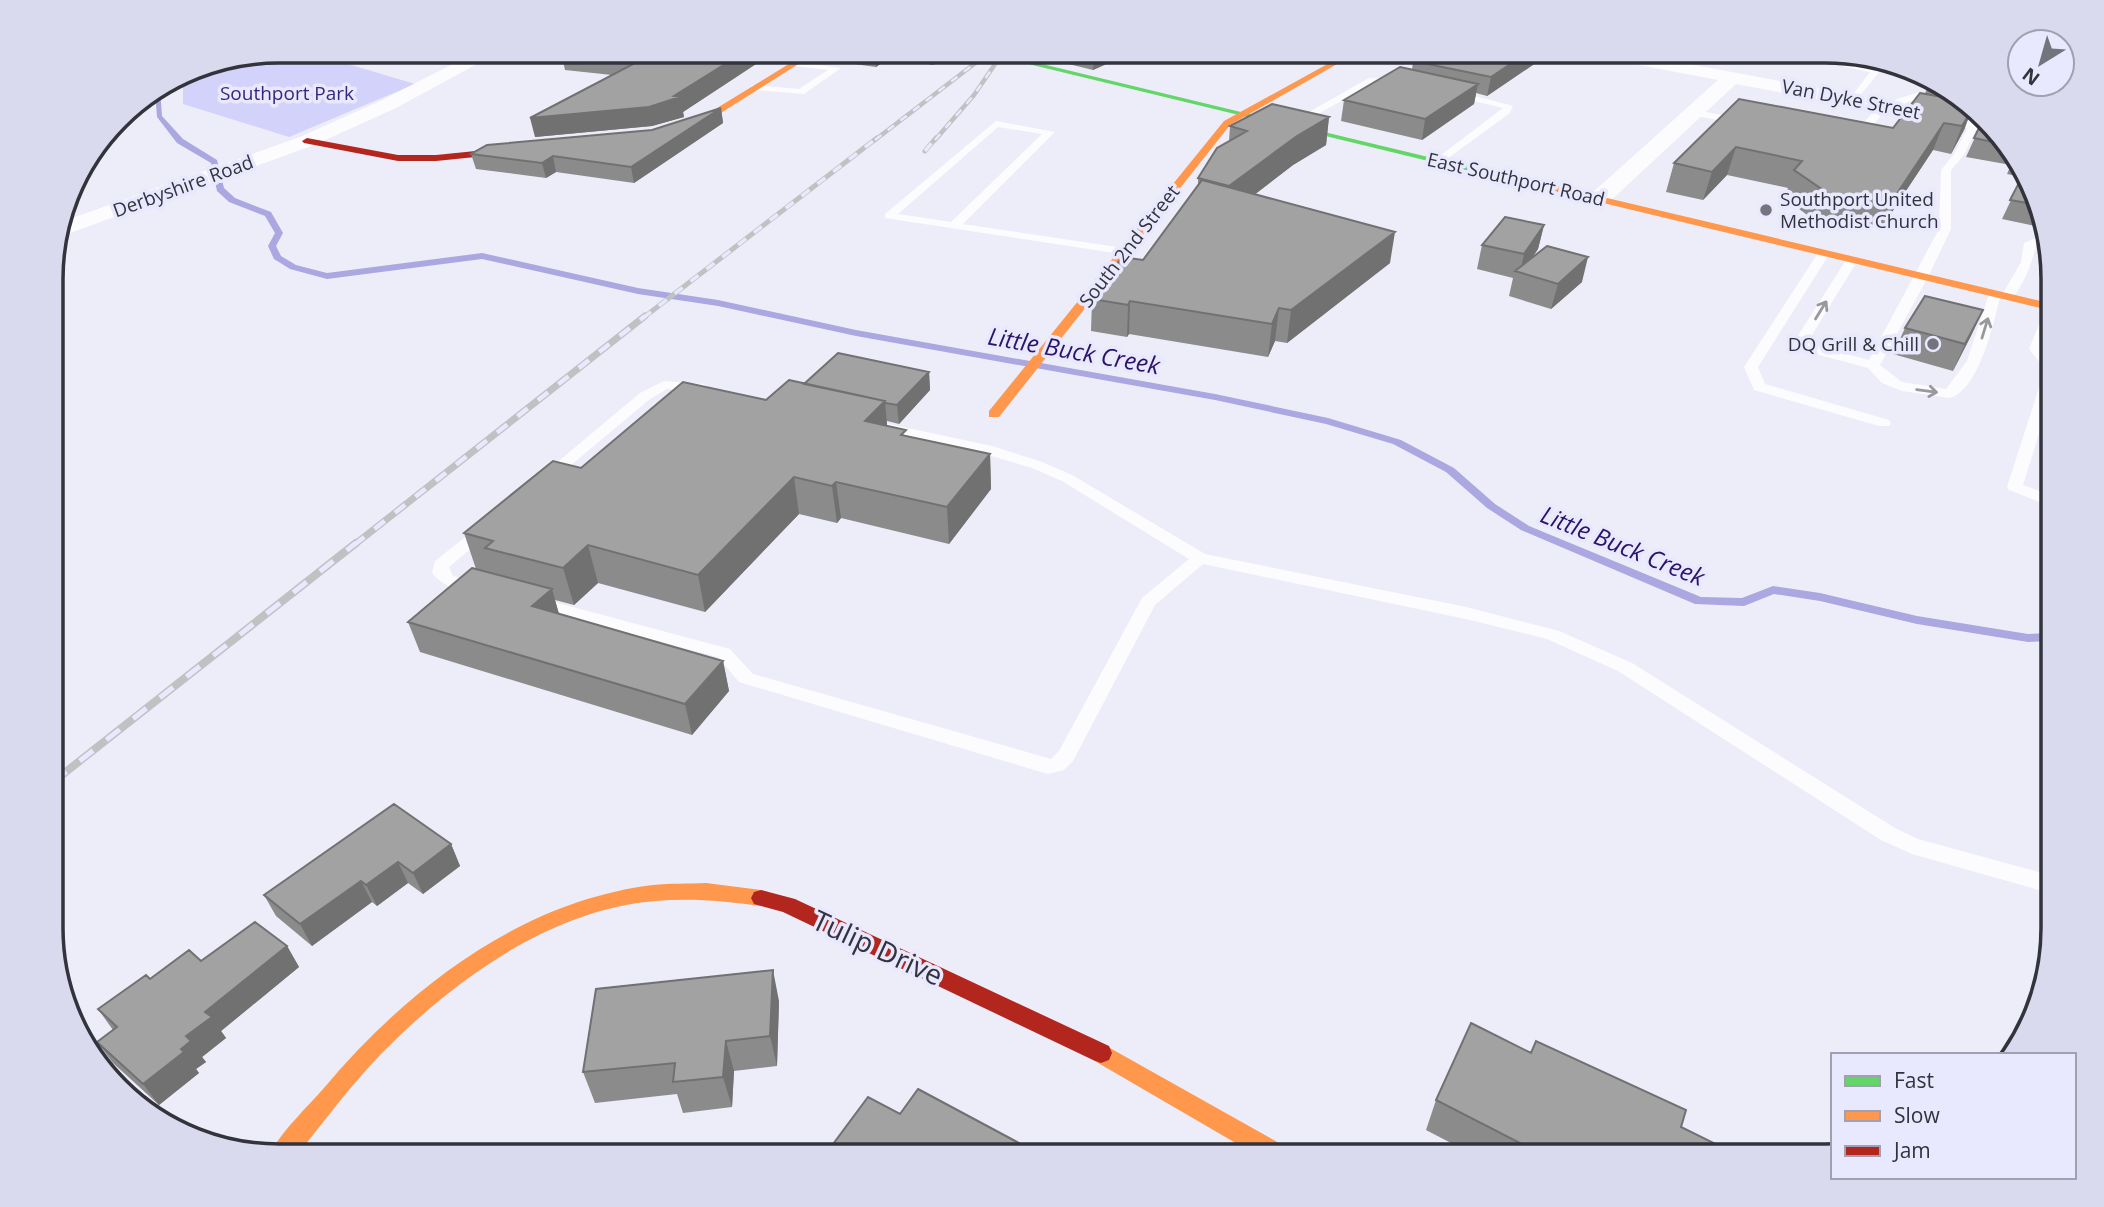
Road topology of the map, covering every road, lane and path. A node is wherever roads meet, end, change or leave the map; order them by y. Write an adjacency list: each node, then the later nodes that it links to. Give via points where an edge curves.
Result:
1 (469, 63): 22 (street, Derbyshire Road)
2 (786, 63): 6 (lane)
3 (1031, 63): 16 (street, East Southport Road)
4 (1334, 63): 16 (street, South 2nd Street)
5 (1682, 63): 8 (street, Van Dyke Street)
6 (794, 64): 10 (street); 10 (lane, via 837,68 802,92)
7 (1849, 65): 12 (lane, via 1876,70)
8 (1732, 77): 12 (street, Van Dyke Street); 15 (street)
9 (1413, 85): 19 (lane, via 1372,80)
10 (756, 87): 21 (street, via 688,127)
11 (1437, 90): 25 (lane, via 1508,106)
12 (1854, 100): 14 (street, Van Dyke Street)
13 (1946, 101): 14 (lane, via 1911,96)
14 (1888, 106): 18 (street, Van Dyke Street); 23 (lane, via 1864,129)
15 (1693, 113): 17 (lane); 26 (street)
16 (1240, 114): 19 (street, East Southport Road); 30 (street, South 2nd Street, via 1227,123)
17 (1749, 123)
18 (1974, 123)
19 (1290, 126): 25 (street, East Southport Road)
20 (1978, 126): 33 (lane, via 1946,170 1945,229)
21 (655, 135)
22 (307, 141): 24 (street, Derbyshire Road, via 398,158); 28 (street, Derbyshire Road)
23 (1837, 141)
24 (543, 147)
25 (1440, 161): 26 (street, East Southport Road)
26 (1599, 200): 31 (street, East Southport Road)
27 (954, 226): 27 (lane, via 889,216 996,124 1050,132); 30 (lane)
28 (69, 227)
29 (2037, 240): 34 (lane, via 2029,243 2027,262)
30 (1124, 252): 43 (street, South 2nd Street)
31 (1824, 253): 32 (street, East Southport Road); 44 (lane, via 1751,367 1759,387)
32 (1852, 260): 33 (street, East Southport Road); 40 (lane, one-way to 32, via 1799,345)
33 (1922, 276): 34 (street, East Southport Road); 40 (lane)
34 (2001, 295): 35 (street, East Southport Road); 40 (lane, one-way to 34, via 1897,385 1950,394 1961,384 1977,354)
35 (2041, 304)
36 (2041, 336): 37 (lane)
37 (2036, 349): 38 (lane); 39 (lane)
38 (2041, 350)
39 (2041, 355)
40 (1873, 365)
41 (722, 392): 46 (lane, via 664,385)
42 (2041, 404): 47 (lane, via 2015,487)
43 (994, 414)
44 (1884, 423)
45 (870, 424): 49 (lane, via 992,450 1037,465 1067,478)
46 (534, 489)
47 (2041, 497)
48 (503, 514): 49 (lane, via 441,565 447,580 724,653 746,678 1048,767 1066,756 1148,602)
49 (1200, 558): 50 (lane, via 1553,635 1625,667 1888,834 1912,846)
50 (2041, 882)
51 (291, 1144): 52 (street, Tulip Drive, via 369,1052 456,978 523,936 595,904 684,888 748,894 788,905 1098,1051)
52 (1259, 1144)

